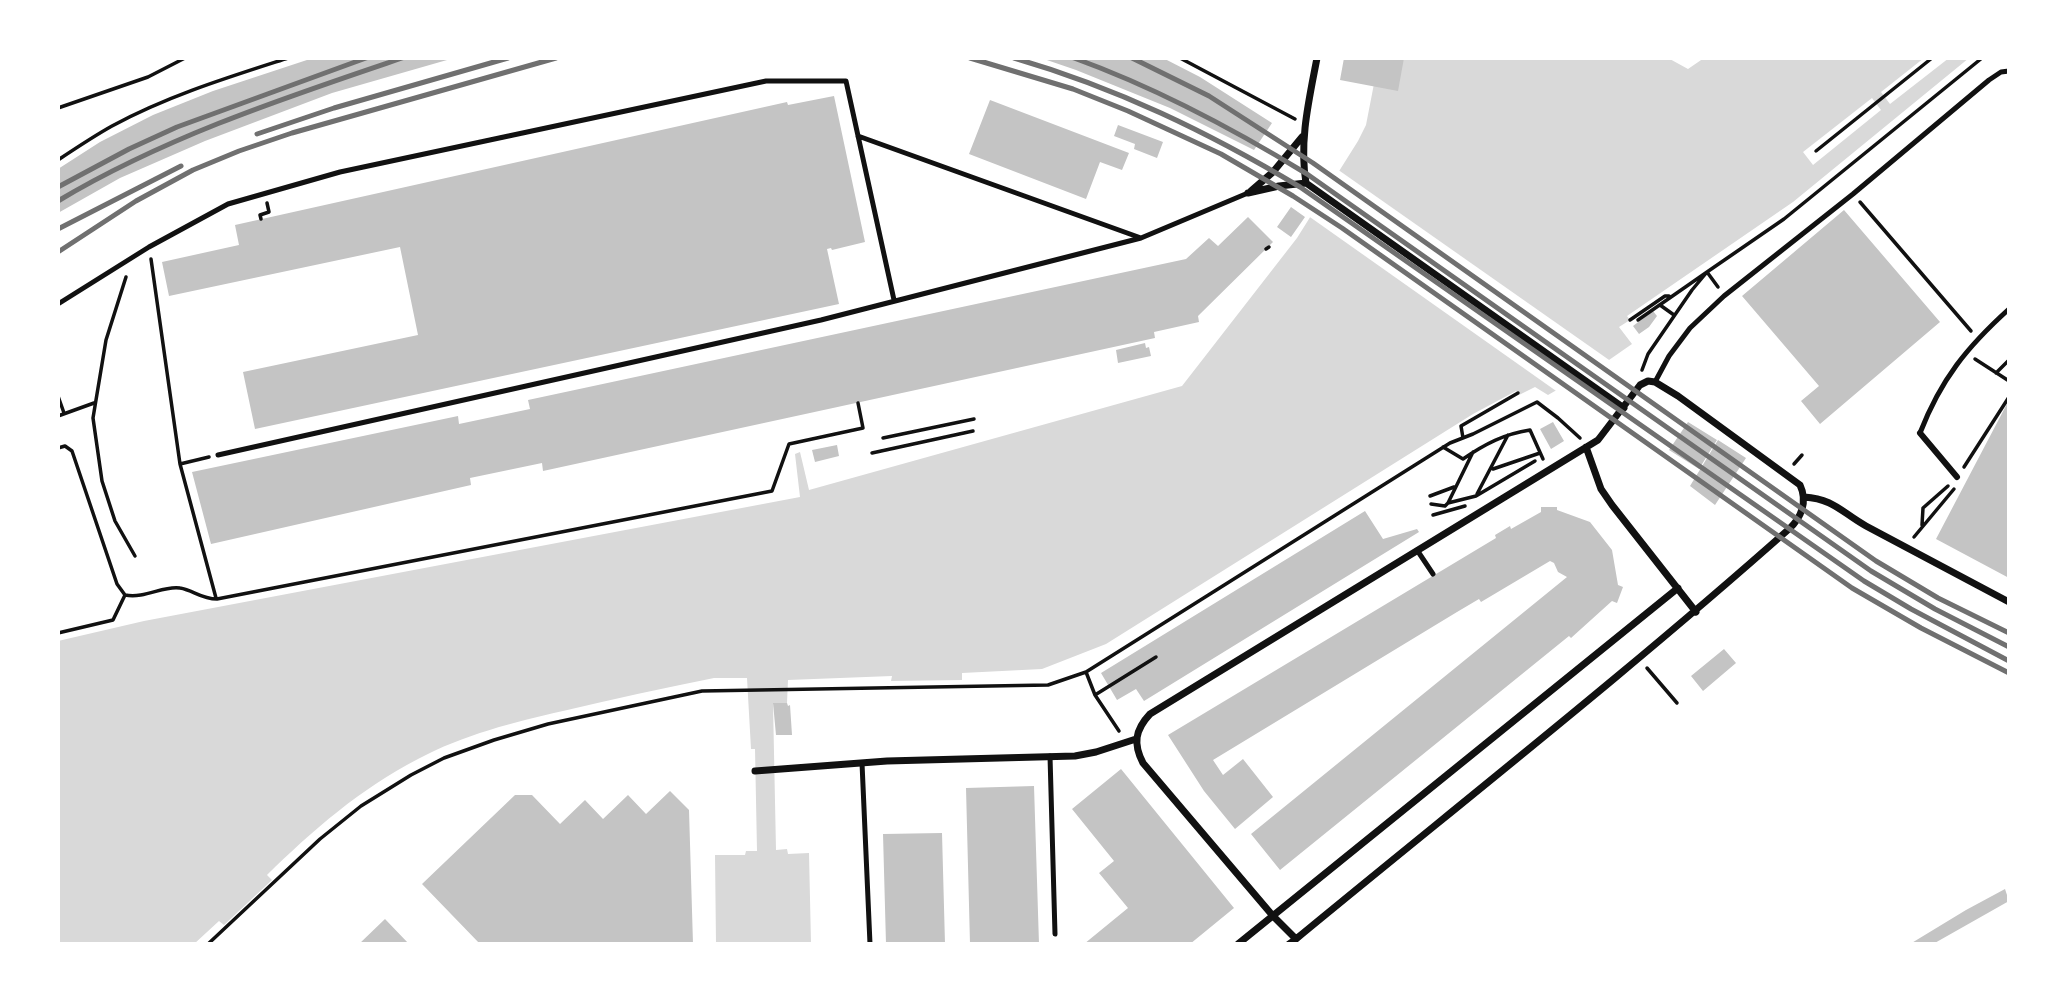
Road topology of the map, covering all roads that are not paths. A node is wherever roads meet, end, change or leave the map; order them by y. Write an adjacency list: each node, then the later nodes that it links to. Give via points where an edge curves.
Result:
1 (1317, 58): 4 (street)
2 (2009, 71): 11 (lane, via 1989,80 1724,296 1690,328)
3 (858, 136): 7 (lane); 8 (lane); 9 (lane, via 846,81 766,81 340,173 228,204)
4 (1303, 136): 5 (street); 6 (street)
5 (1306, 183): 6 (street); 12 (street)
6 (1248, 193): 7 (lane)
7 (1141, 238): 8 (lane)
8 (894, 300): 15 (lane)
9 (58, 304)
10 (2009, 309): 13 (lane, via 1964,353 1938,392)
11 (1656, 382): 12 (street, via 1640,384); 17 (street, via 1800,485)
12 (1624, 408): 14 (street, via 1606,433)
13 (1920, 433): 16 (street)
14 (1586, 447): 18 (street); 20 (street, via 1606,497)
15 (219, 455)
16 (1957, 477)
17 (1804, 497): 21 (street, via 1825,499); 22 (street, via 1795,524)
18 (1417, 550): 19 (lane); 23 (street, via 1150,714)
19 (1433, 574)
20 (1678, 588): 22 (street); 27 (street)
21 (2009, 601)
22 (1696, 612): 29 (street)
23 (1136, 739): 24 (street, via 1096,752); 27 (street, via 1143,763)
24 (1050, 757): 25 (street); 28 (lane)
25 (862, 763): 26 (street); 30 (lane)
26 (755, 771)
27 (1273, 916): 29 (street); 31 (street)
28 (1055, 934)
29 (1296, 939): 32 (street)
30 (870, 944)
31 (1238, 944)
32 (1289, 944)

